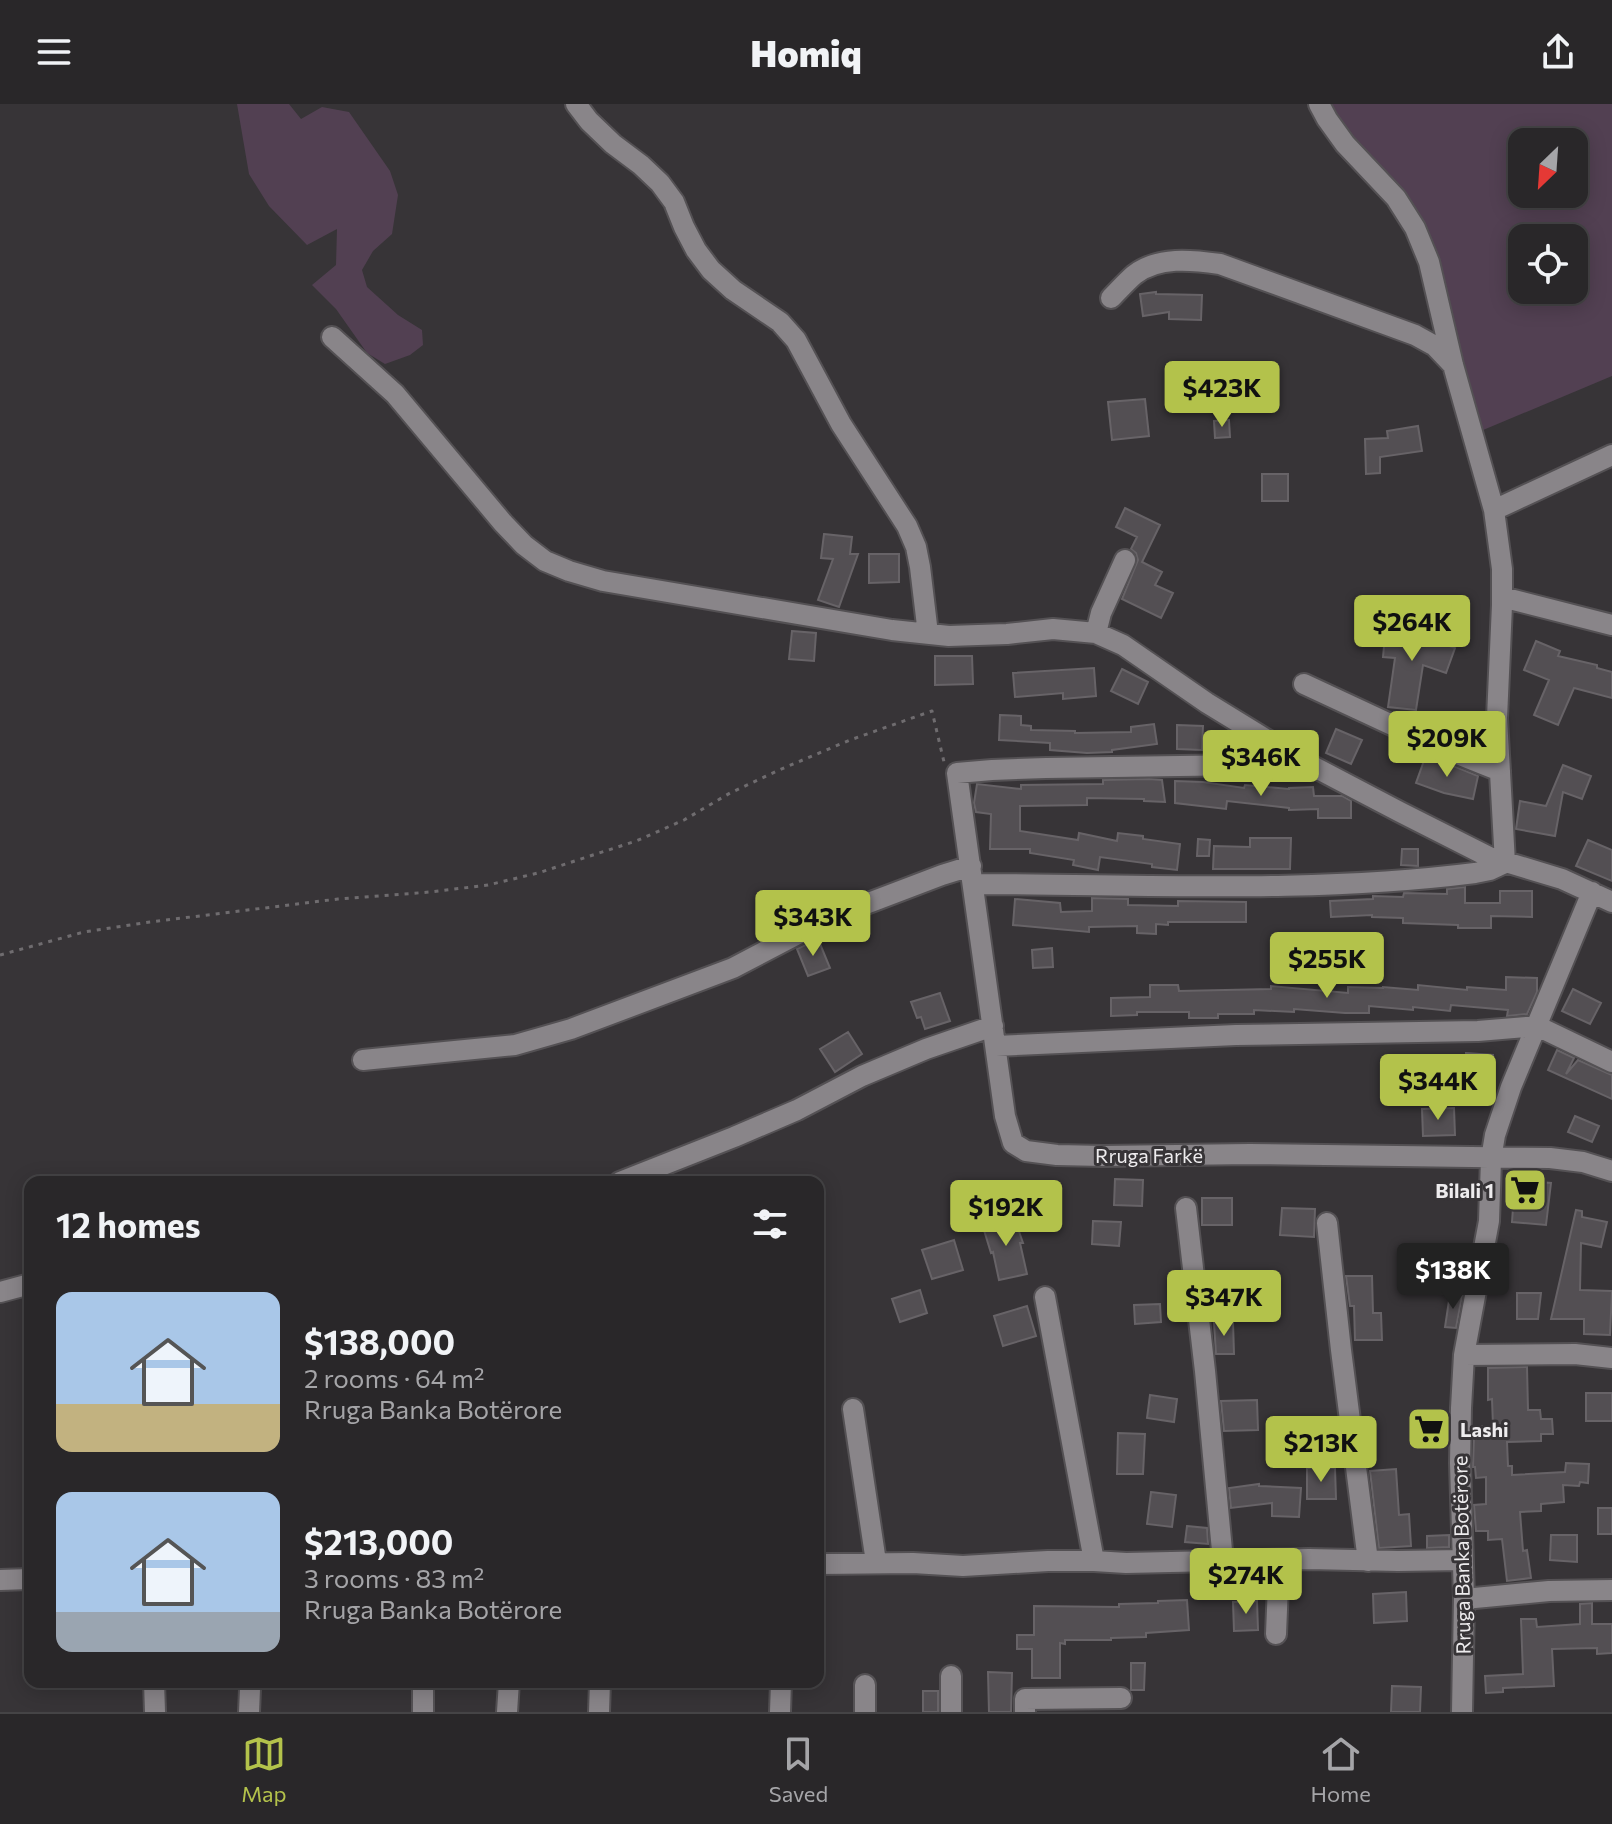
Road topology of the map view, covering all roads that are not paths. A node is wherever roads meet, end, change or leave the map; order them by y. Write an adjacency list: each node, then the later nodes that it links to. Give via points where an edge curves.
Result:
1 (576, 104): 12 (street, via 660,183 711,270 796,340 841,424 907,526 918,557)
2 (1319, 104): 5 (street, via 1415,228 1429,262)
3 (1111, 298): 5 (street, via 1150,265 1173,260 1220,264 1415,335)
4 (332, 337): 12 (street, via 395,394 503,523 545,561 603,581)
5 (1453, 365): 7 (street)
6 (1612, 455): 7 (street)
7 (1494, 510): 9 (street)
8 (1125, 560): 11 (street)
9 (1502, 597): 10 (street); 15 (street)
10 (1612, 625)
11 (1096, 633): 12 (street, via 1053,629 972,637); 14 (street, via 1123,645)
12 (928, 634)
13 (1304, 684): 15 (street)
14 (1295, 757): 16 (street); 17 (street, Rruga Farkë, via 1246,765 957,773)
15 (1500, 771): 16 (street)
16 (1505, 863): 17 (street, via 1475,873 1372,882 1240,886); 18 (street)
17 (972, 875): 21 (street, Rruga Farkë); 22 (street, via 931,879 850,910 733,968 571,1029 515,1045)
18 (1592, 892): 19 (street); 20 (street, Rruga Banka Botërore)
19 (1612, 902)
20 (1537, 1026): 21 (street); 23 (street); 24 (street, Rruga Banka Botërore, via 1502,1112)
21 (995, 1036): 24 (street, Rruga Farkë, via 1009,1133 1013,1143 1037,1154); 26 (street, via 926,1049 797,1110)
22 (363, 1060)
23 (1612, 1062)
24 (1491, 1159): 25 (street, Rruga Farkë, via 1550,1158); 32 (street, Rruga Banka Botërore, via 1489,1221)
25 (1612, 1171)
26 (635, 1176)
27 (1186, 1208): 38 (street)
28 (1327, 1223): 39 (street)
29 (24, 1286): 30 (street)
30 (0, 1292)
31 (1045, 1297): 37 (street)
32 (1464, 1355): 33 (street); 36 (street, Rruga Banka Botërore)
33 (1612, 1358)
34 (853, 1409): 40 (street)
35 (1279, 1560): 38 (street); 39 (street); 46 (street)
36 (1462, 1560): 39 (street); 45 (street, Rruga Banka Botërore)
37 (1094, 1561): 38 (street); 40 (street, via 963,1566)
38 (1223, 1561)
39 (1368, 1561)
40 (876, 1562): 41 (street)
41 (824, 1564)
42 (24, 1579): 43 (street)
43 (0, 1580)
44 (1612, 1590): 45 (street)
45 (1464, 1599): 65 (street, Rruga Banka Botërore)
46 (1276, 1634)
47 (951, 1676): 64 (street)
48 (865, 1685): 63 (street)
49 (154, 1688): 57 (street)
50 (423, 1688): 59 (street)
51 (509, 1688): 60 (street)
52 (600, 1688): 61 (street)
53 (781, 1688): 62 (street)
54 (250, 1689): 58 (street)
55 (1121, 1698): 56 (street)
56 (1025, 1706)
57 (155, 1712)
58 (249, 1712)
59 (423, 1712)
60 (507, 1712)
61 (599, 1712)
62 (780, 1712)
63 (865, 1712)
64 (951, 1712)
65 (1462, 1712)

